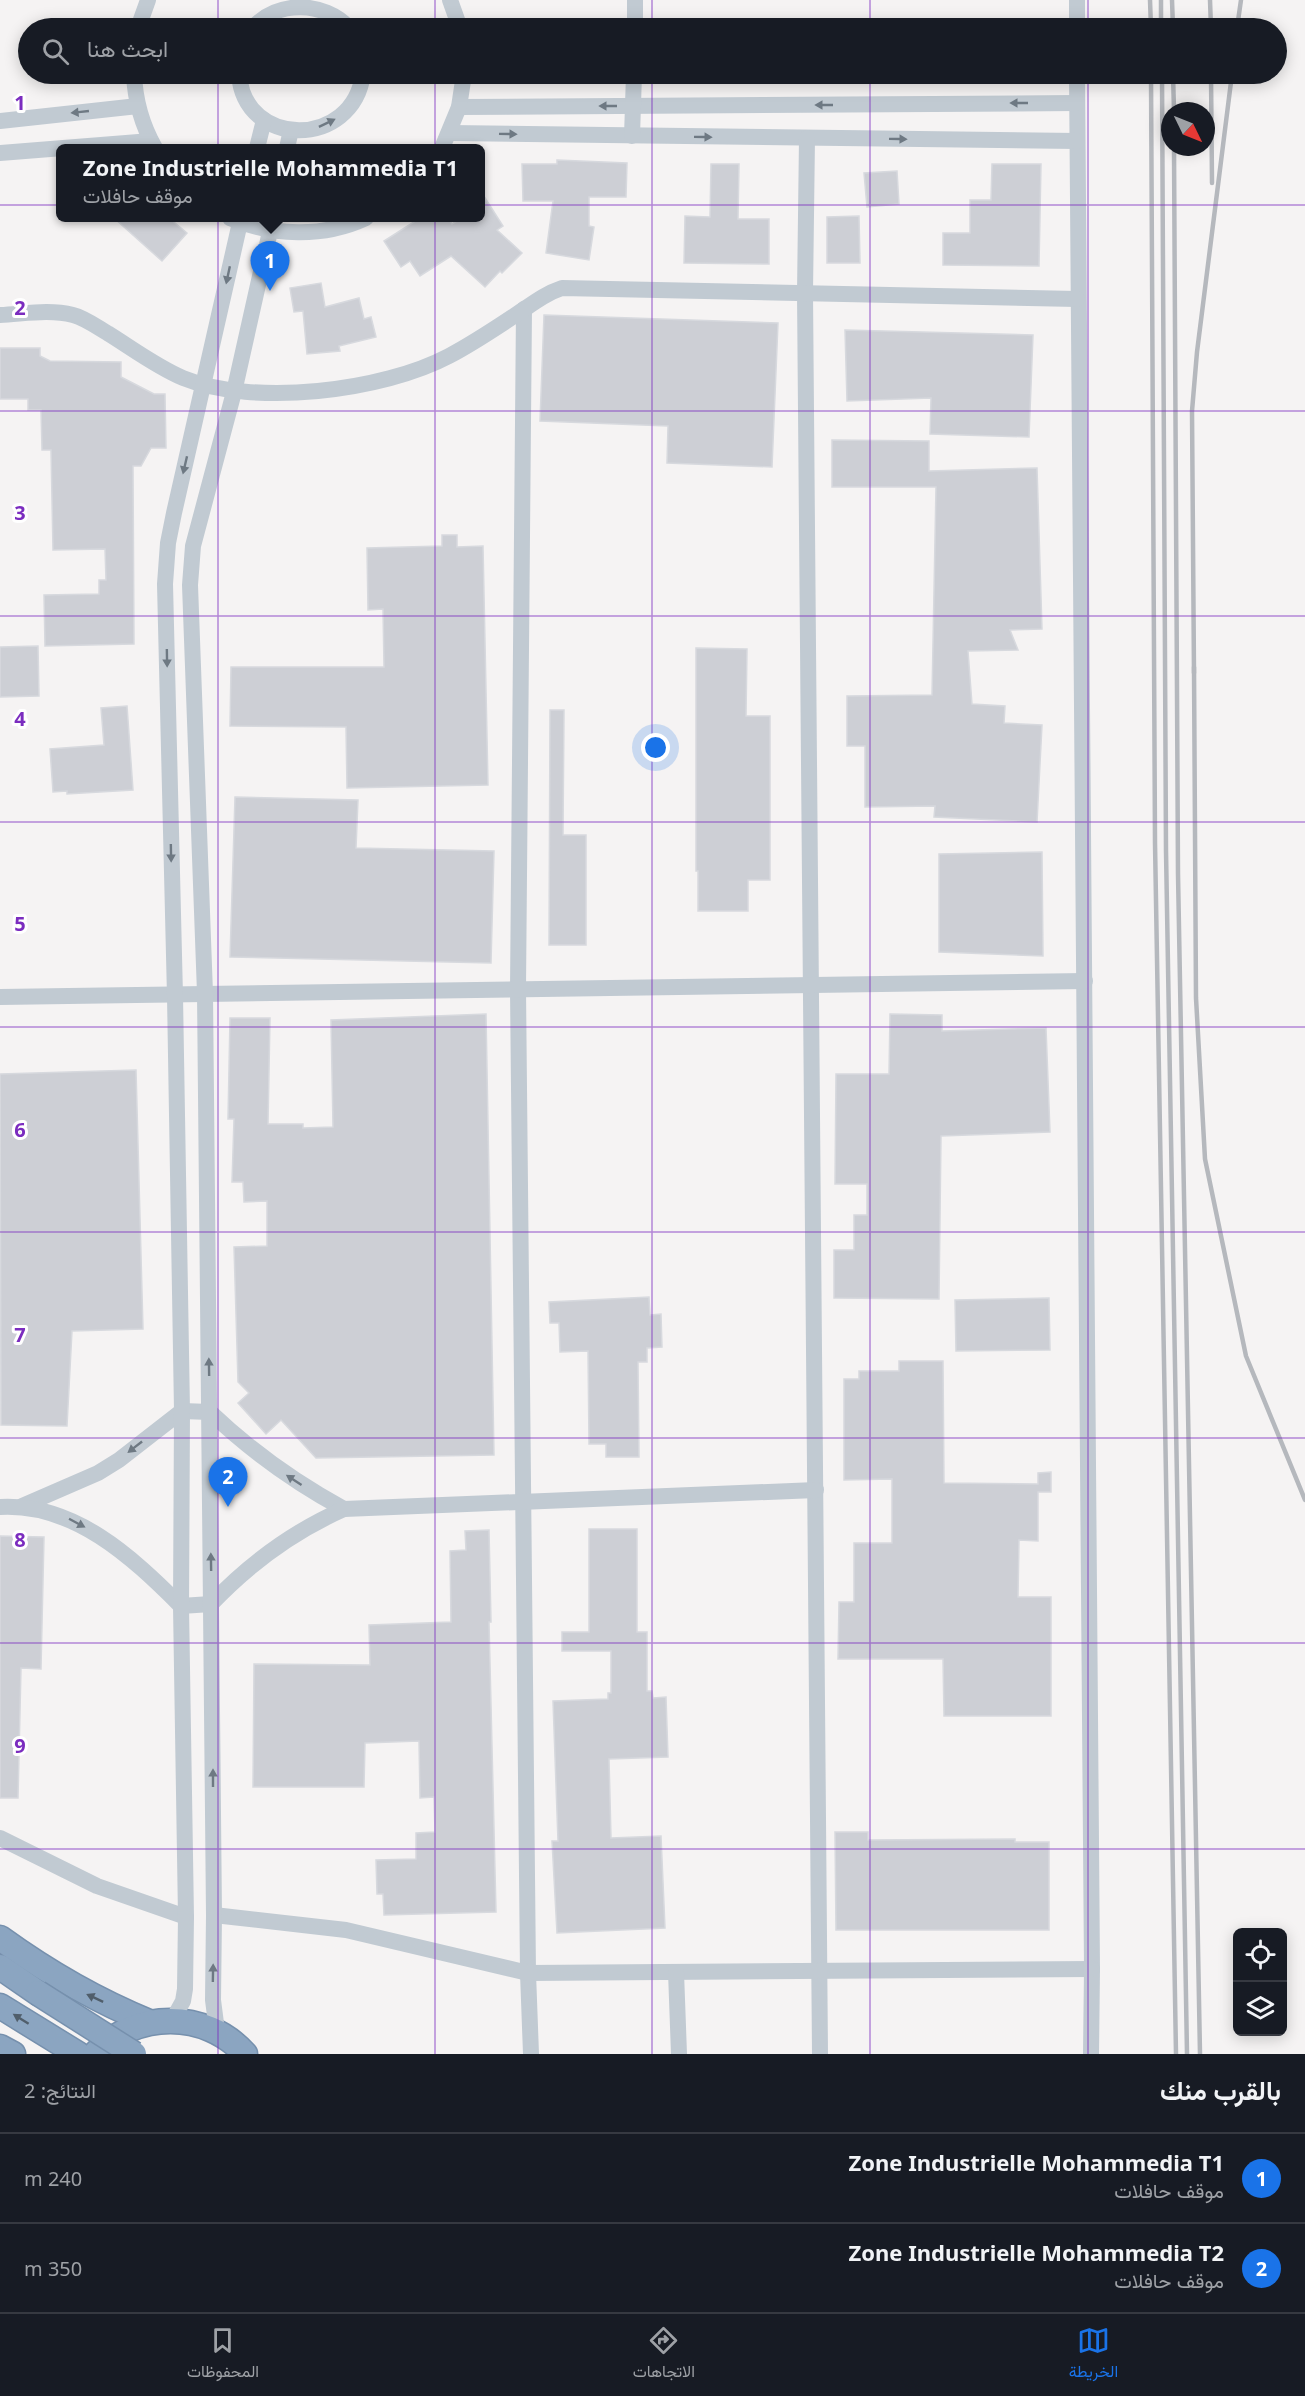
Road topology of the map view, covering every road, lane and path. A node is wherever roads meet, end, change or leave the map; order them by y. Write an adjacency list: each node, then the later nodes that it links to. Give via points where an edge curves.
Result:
1 (148, 0): 7 (lane)
2 (450, 0): 10 (lane)
3 (635, 0): 11 (lane)
4 (1077, 0): 12 (lane)
5 (298, 2): 6 (lane); 8 (lane)
6 (326, 5): 9 (lane)
7 (142, 18)
8 (263, 18)
9 (339, 18)
10 (456, 18)
11 (635, 18)
12 (1077, 18)
13 (135, 84): 20 (lane)
14 (239, 84): 23 (lane, via 249,104)
15 (361, 84): 25 (lane, one-way to 15, via 327,125 354,101)
16 (462, 84): 22 (lane)
17 (633, 84): 21 (lane)
18 (1077, 84): 19 (lane)
19 (1077, 103): 21 (lane, one-way to 21); 29 (lane)
20 (138, 106): 24 (lane, one-way to 24); 30 (lane)
21 (633, 106): 22 (lane, one-way to 22); 26 (lane)
22 (459, 107): 28 (lane)
23 (264, 120): 25 (lane); 31 (lane)
24 (0, 121)
25 (291, 130): 32 (lane)
26 (632, 136): 27 (lane, one-way to 27); 28 (lane, one-way to 26)
27 (807, 138): 29 (lane, one-way to 29); 38 (lane)
28 (446, 141)
29 (1077, 141): 39 (lane)
30 (153, 144)
31 (258, 144)
32 (288, 144)
33 (56, 150): 34 (lane)
34 (0, 153)
35 (236, 222): 42 (lane, one-way to 42)
36 (352, 222): 37 (lane, via 325,230 297,232)
37 (271, 224): 43 (lane)
38 (805, 293): 39 (lane); 40 (lane, via 569,287 549,292); 45 (lane)
39 (1077, 299): 44 (lane)
40 (524, 309): 43 (lane, via 450,356 414,373 344,388); 46 (lane)
41 (0, 315): 42 (lane, via 43,312 75,316 160,366)
42 (204, 385): 43 (lane); 48 (lane, one-way to 48, via 174,513 165,584)
43 (234, 392): 47 (lane, via 193,546 190,585)
44 (1085, 981): 45 (lane); 64 (lane)
45 (812, 985): 46 (lane); 52 (lane)
46 (518, 989): 47 (lane); 53 (lane)
47 (205, 993): 48 (lane); 51 (lane, one-way to 47)
48 (175, 996): 49 (lane); 50 (lane)
49 (0, 997)
50 (182, 1411): 51 (lane); 54 (lane, one-way to 54, via 98,1473); 58 (lane)
51 (210, 1412): 56 (lane, one-way to 51, via 269,1463); 57 (lane, one-way to 51)
52 (816, 1490): 53 (lane); 65 (lane)
53 (523, 1500): 56 (lane); 67 (lane)
54 (22, 1506): 55 (lane); 58 (lane, one-way to 58, via 51,1511 98,1536 140,1566)
55 (0, 1507)
56 (344, 1509): 57 (lane, via 276,1546)
57 (212, 1604): 58 (lane); 60 (lane, one-way to 57)
58 (181, 1606): 61 (lane)
59 (0, 1838): 61 (lane, via 97,1886)
60 (214, 1915): 67 (lane, via 346,1930); 70 (lane, one-way to 60, via 213,2000)
61 (186, 1917): 69 (lane, via 183,2001)
62 (0, 1938): 69 (highway, one-way to 62, via 77,1989)
63 (0, 1967): 74 (highway, bridge)
64 (1092, 1969): 65 (lane); 78 (lane)
65 (820, 1970): 66 (lane); 77 (lane)
66 (676, 1971): 67 (lane); 76 (lane)
67 (528, 1973): 71 (lane)
68 (0, 2006): 72 (highway, one-way to 68)
69 (160, 2021): 70 (highway, via 194,2023); 73 (highway, via 115,2036)
70 (217, 2031): 75 (highway)
71 (534, 2053)
72 (78, 2054)
73 (95, 2054)
74 (134, 2054)
75 (245, 2054)
76 (679, 2054)
77 (820, 2054)
78 (1091, 2054)

